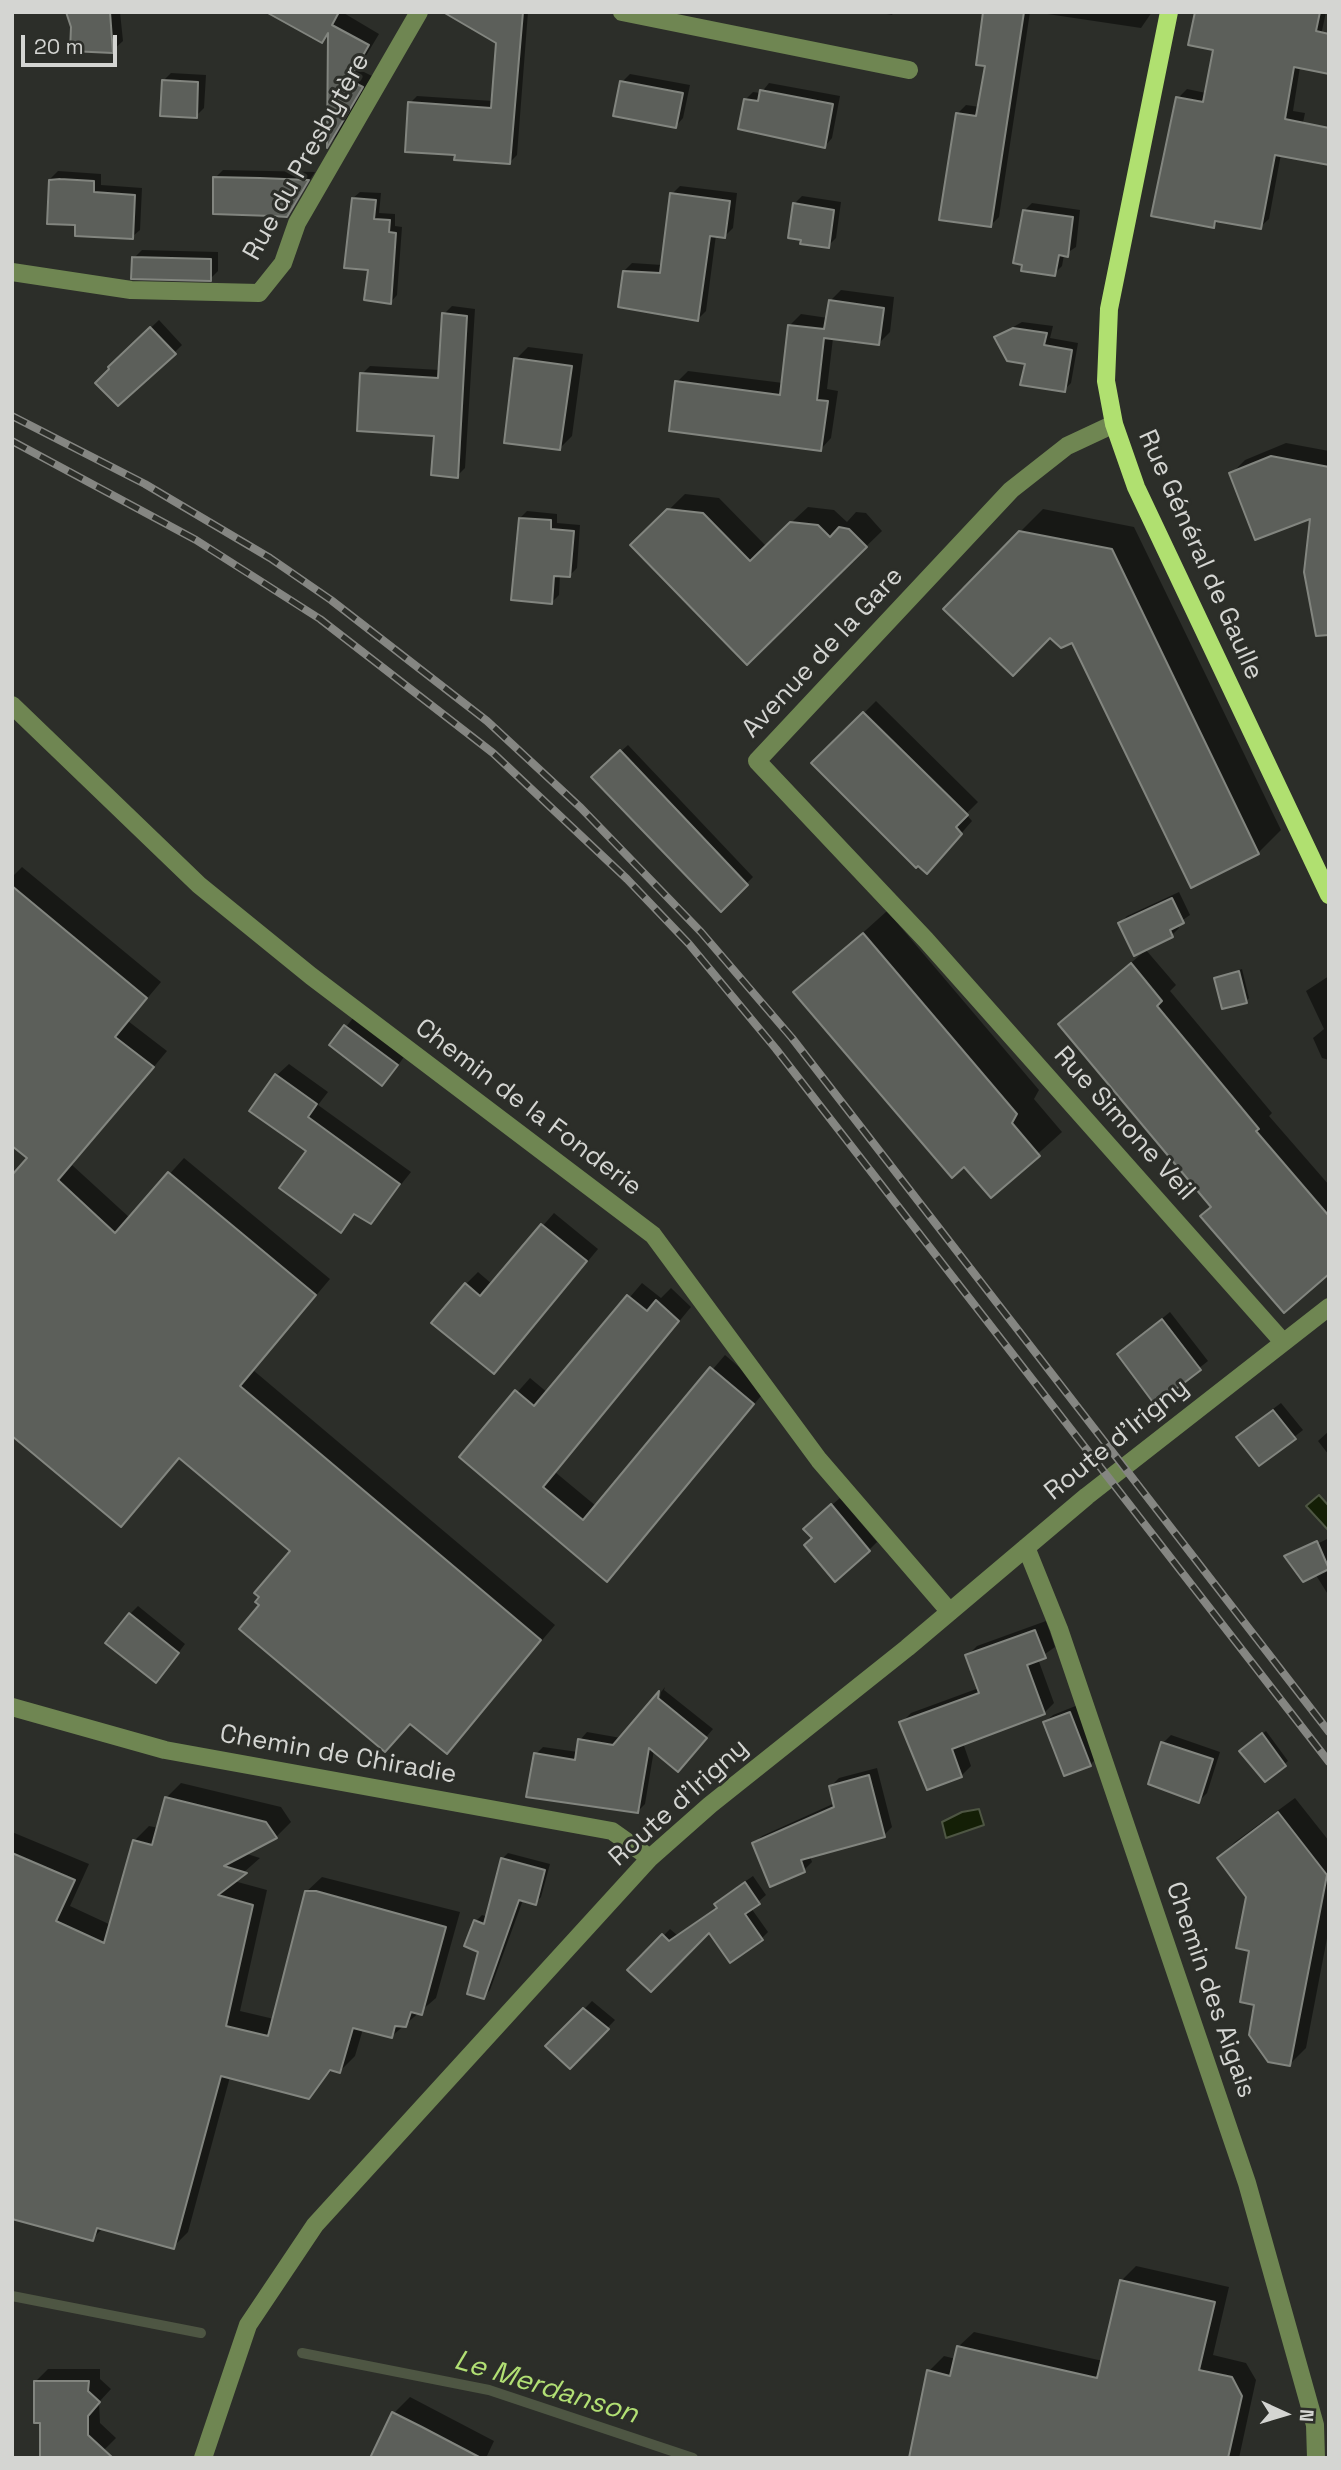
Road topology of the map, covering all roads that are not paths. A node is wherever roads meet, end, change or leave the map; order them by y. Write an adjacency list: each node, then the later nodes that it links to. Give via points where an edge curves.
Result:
1 (419, 12): 5 (street, Rue du Presbytère, via 297,223 283,262 259,293 131,289)
2 (622, 12): 4 (street)
3 (1169, 12): 6 (main road, Rue Général de Gaulle, via 1108,309 1106,381)
4 (909, 70)
5 (12, 272)
6 (1114, 424): 8 (main road, Rue Général de Gaulle, via 1136,487); 9 (street, Avenue de la Gare, via 1067,446 1011,490 757,761)
7 (12, 705): 13 (street, Chemin de la Fonderie, via 199,885 311,976 653,1234 819,1460)
8 (1329, 895)
9 (926, 940): 11 (street, Rue Simone Veil)
10 (1329, 1307): 11 (street, Route d'Irigny)
11 (1283, 1342): 12 (street, Route d'Irigny)
12 (1026, 1547): 13 (street, Route d'Irigny); 17 (street, Chemin des Aigais, via 1059,1629 1247,2183 1315,2425)
13 (950, 1612): 15 (street, Route d'Irigny)
14 (12, 1707): 15 (street, Chemin de Chiradie, via 165,1750 612,1831)
15 (650, 1858): 16 (street, Route d'Irigny, via 315,2225 248,2325)
16 (203, 2458)
17 (1316, 2458)

